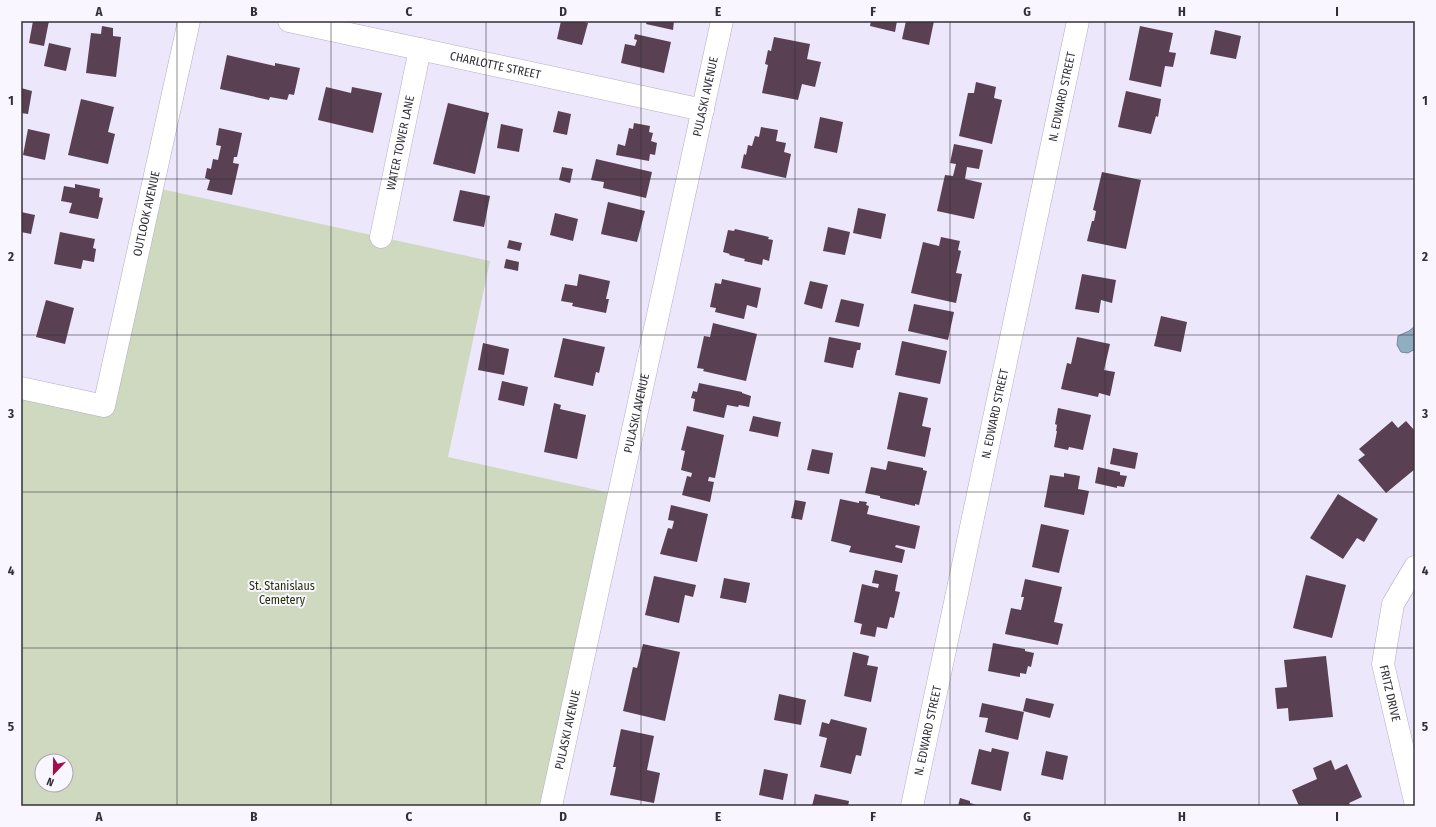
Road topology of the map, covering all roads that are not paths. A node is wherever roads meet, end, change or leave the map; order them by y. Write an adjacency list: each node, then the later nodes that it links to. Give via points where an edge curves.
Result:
1 (189, 21): 8 (street, OUTLOOK AVENUE, via 104,406)
2 (289, 21): 5 (street, CHARLOTTE STREET)
3 (722, 21): 6 (street, PULASKI AVENUE)
4 (1078, 21): 12 (street, N. EDWARD STREET)
5 (420, 49): 6 (street, CHARLOTTE STREET); 7 (street, WATER TOWER LANE)
6 (703, 110): 11 (street, PULASKI AVENUE)
7 (381, 237)
8 (21, 388)
9 (1415, 566): 10 (street, FRITZ DRIVE, via 1393,604 1383,664)
10 (1415, 801)
11 (551, 806)
12 (912, 806)

